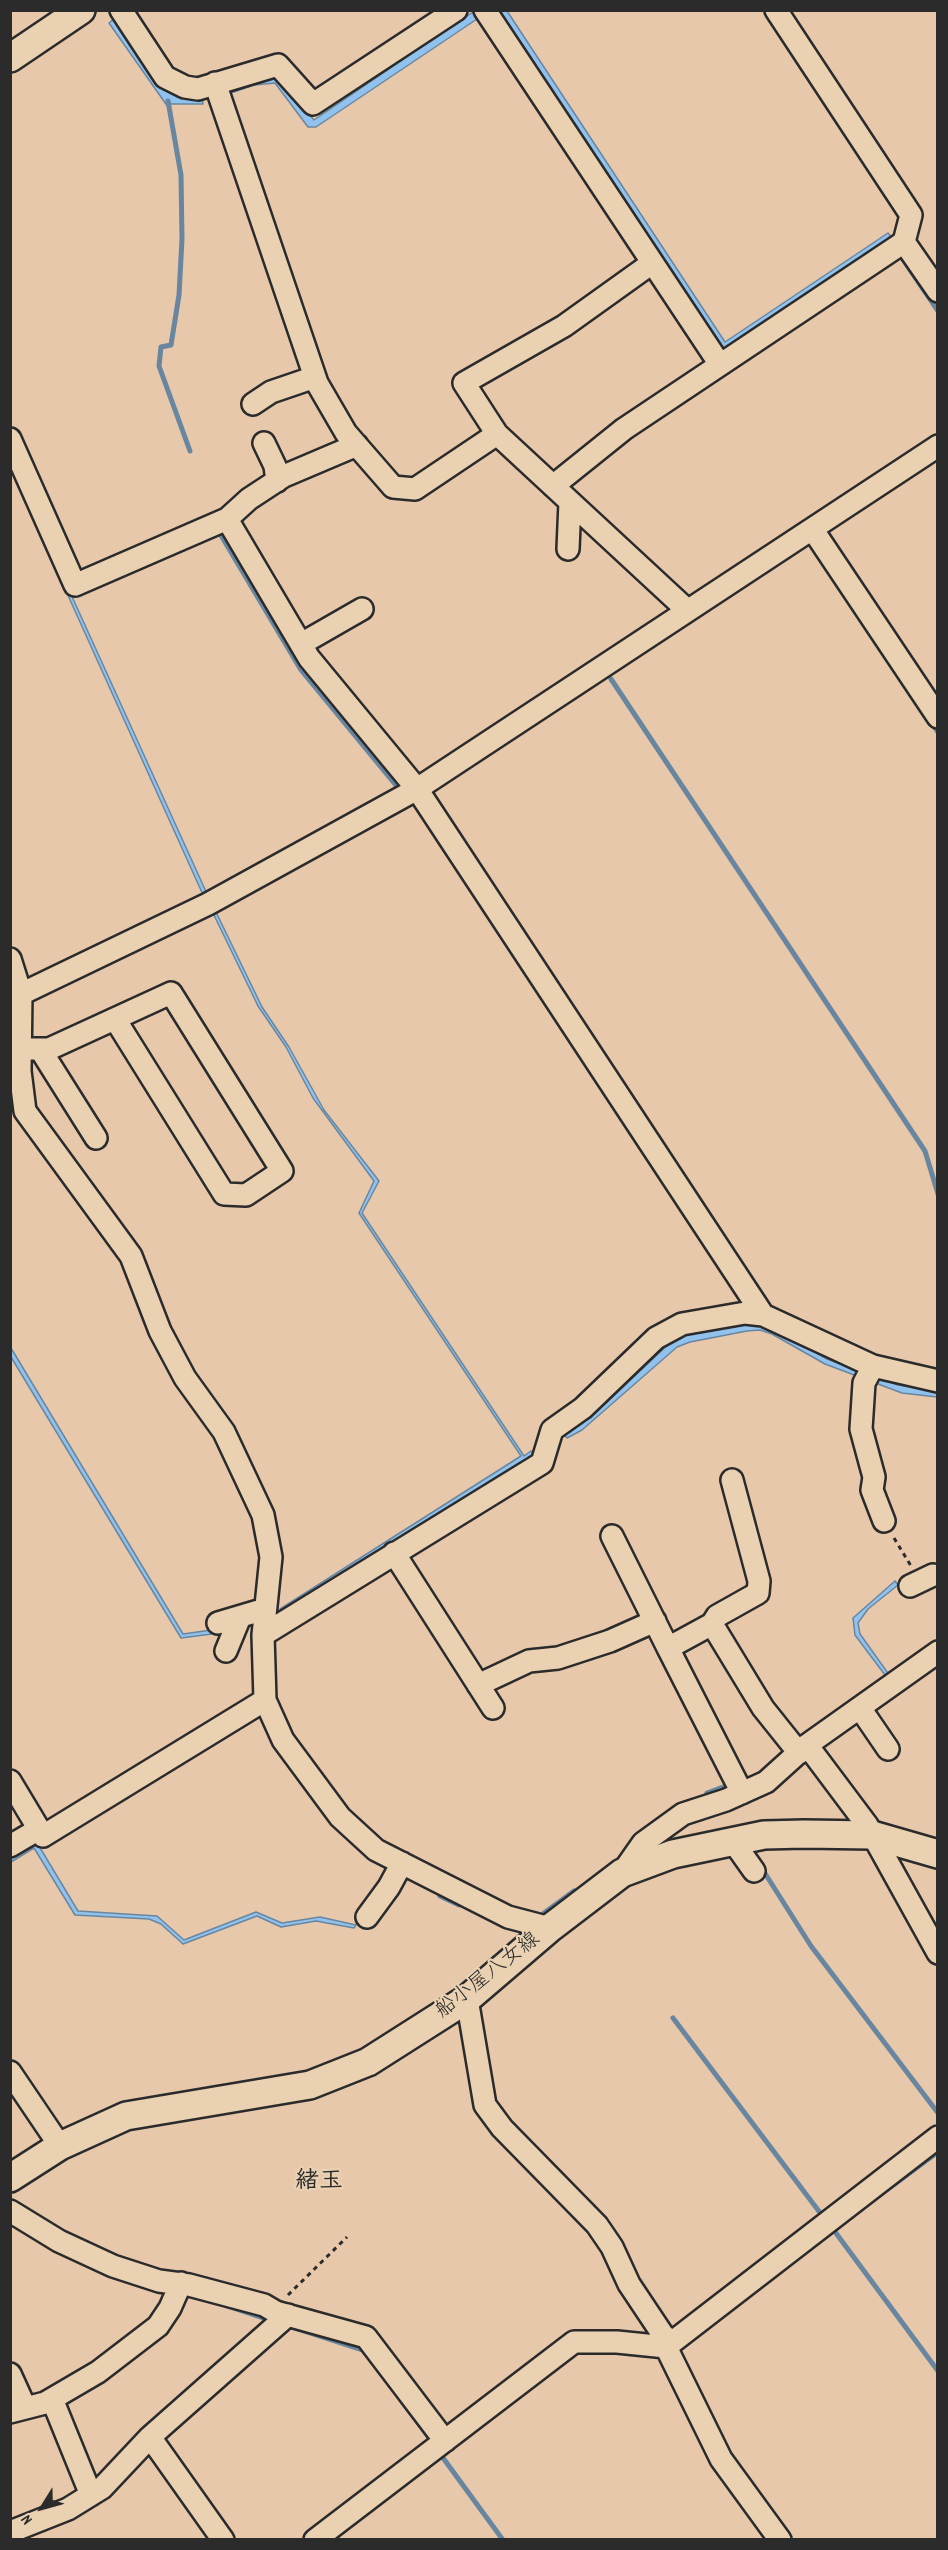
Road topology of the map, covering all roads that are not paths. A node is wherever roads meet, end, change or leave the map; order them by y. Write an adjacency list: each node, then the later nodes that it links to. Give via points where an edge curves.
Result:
1 (121, 10): 7 (street, via 165,77 198,89)
2 (456, 10): 7 (street, via 314,104 278,65)
3 (485, 10): 9 (street)
4 (776, 10): 8 (street, via 911,214)
5 (76, 11): 6 (main road)
6 (10, 58)
7 (215, 83): 12 (street)
8 (904, 242): 10 (street); 11 (street)
9 (652, 263): 11 (street); 14 (street, via 564,326 464,383)
10 (938, 291)
11 (719, 363): 20 (street, via 624,429)
12 (315, 377): 13 (street, via 271,392); 17 (street, via 346,433)
13 (253, 404)
14 (497, 434): 17 (street, via 415,489 393,487); 20 (street)
15 (10, 439): 22 (street, via 75,585)
16 (264, 443): 19 (street)
17 (357, 445): 19 (street)
18 (938, 446): 23 (street)
19 (277, 481): 22 (street)
20 (553, 486): 21 (street)
21 (570, 502): 24 (street); 26 (street)
22 (227, 519): 27 (street)
23 (813, 530): 26 (street); 28 (street)
24 (568, 549)
25 (362, 609): 27 (street)
26 (687, 610): 29 (street)
27 (301, 644): 29 (street)
28 (938, 717)
29 (417, 789): 31 (street, via 208,904); 35 (street)
30 (10, 959): 31 (street)
31 (21, 994): 33 (street)
32 (115, 1019): 32 (street, via 171,993 282,1171 246,1195 224,1194); 33 (street, via 49,1050)
33 (30, 1049): 34 (street); 42 (street, via 25,1111 131,1256 160,1331 185,1378 224,1432 263,1515 271,1557)
34 (96, 1138)
35 (764, 1315): 36 (street); 41 (street, via 745,1313 682,1324 656,1338 583,1408 552,1430 542,1462)
36 (873, 1365): 37 (street); 39 (street, via 864,1383 861,1429 874,1478 872,1490)
37 (938, 1382)
38 (732, 1480): 46 (street, via 759,1581 758,1593 717,1616)
39 (884, 1521)
40 (612, 1536): 44 (street)
41 (394, 1553): 47 (street); 51 (street)
42 (265, 1610): 43 (street); 47 (street)
43 (240, 1617): 45 (street); 49 (street)
44 (655, 1621): 48 (street); 51 (street, via 558,1658 529,1661)
45 (218, 1623)
46 (712, 1624): 48 (street); 55 (street, via 763,1708)
47 (262, 1635): 52 (street)
48 (668, 1648): 58 (street)
49 (226, 1651)
50 (938, 1652): 54 (street)
51 (478, 1685): 53 (street)
52 (265, 1700): 59 (street, via 44,1836); 64 (street, via 283,1740 340,1817 376,1850)
53 (493, 1708)
54 (860, 1708): 55 (street); 56 (street)
55 (803, 1749): 58 (street, via 766,1782); 60 (street)
56 (888, 1749)
57 (10, 1781): 59 (street)
58 (742, 1792): 66 (street, via 683,1814 643,1843)
59 (39, 1828): 62 (street)
60 (872, 1835): 61 (main road, 船小屋八女線, via 764,1835); 63 (main road, 船小屋八女線); 69 (street)
61 (732, 1840): 65 (street); 66 (main road, 船小屋八女線, via 673,1854)
62 (10, 1846)
63 (938, 1854)
64 (397, 1861): 67 (street, via 389,1887); 68 (street, via 508,1917)
65 (754, 1871)
66 (622, 1873): 68 (main road, 船小屋八女線)
67 (362, 1914)
68 (550, 1928): 70 (main road, 船小屋八女線)
69 (938, 1953)
70 (467, 1999): 73 (main road, 船小屋八女線, via 368,2062 310,2085 126,2116); 78 (street, via 485,2105 502,2128 597,2224 629,2284)
71 (10, 2072): 73 (street)
72 (938, 2137): 78 (street)
73 (60, 2146): 74 (main road, 船小屋八女線)
74 (10, 2178)
75 (10, 2211): 76 (street, via 59,2241 113,2266 159,2281)
76 (181, 2283): 77 (street, via 264,2304); 80 (street, via 158,2326 98,2372)
77 (280, 2312): 82 (street); 83 (street, via 366,2337)
78 (669, 2344): 83 (street, via 574,2342); 88 (street, via 721,2459)
79 (10, 2374): 81 (street)
80 (52, 2399): 81 (street); 84 (street)
81 (18, 2409)
82 (150, 2437): 84 (street); 86 (street)
83 (445, 2441): 87 (street)
84 (91, 2495): 85 (street, via 68,2509)
85 (10, 2532)
86 (223, 2540)
87 (315, 2540)
88 (780, 2540)

